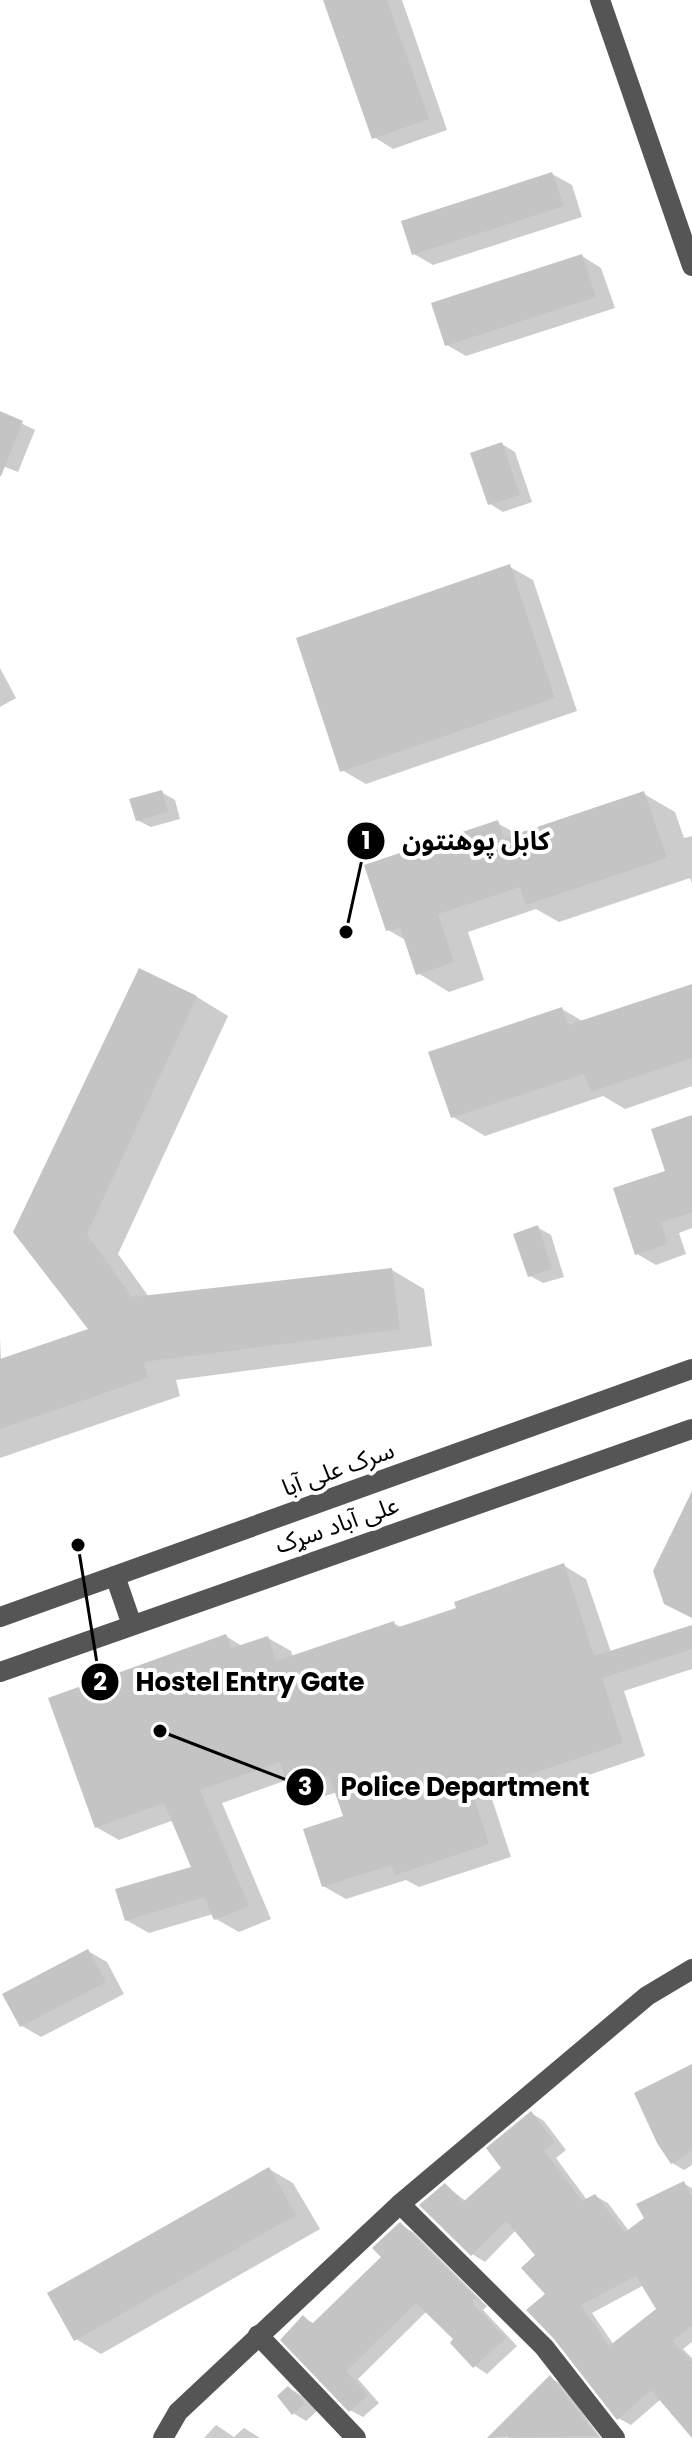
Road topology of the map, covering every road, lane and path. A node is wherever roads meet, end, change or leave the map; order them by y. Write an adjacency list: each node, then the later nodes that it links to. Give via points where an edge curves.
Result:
1 (600, 0): 2 (street)
2 (692, 266)
3 (692, 1369): 5 (street, سرک علی آبا)
4 (692, 1429): 7 (street, علی آباد سړک)
5 (115, 1576): 6 (street, سرک علی آبا); 7 (street)
6 (0, 1617)
7 (132, 1625): 8 (street, علی آباد سړک)
8 (0, 1672)
9 (692, 1969): 10 (street, via 647,1996)
10 (400, 2204): 11 (street); 14 (street, via 544,2347)
11 (258, 2335): 12 (street, via 178,2412); 13 (street)
12 (163, 2438)
13 (356, 2438)
14 (615, 2438)

